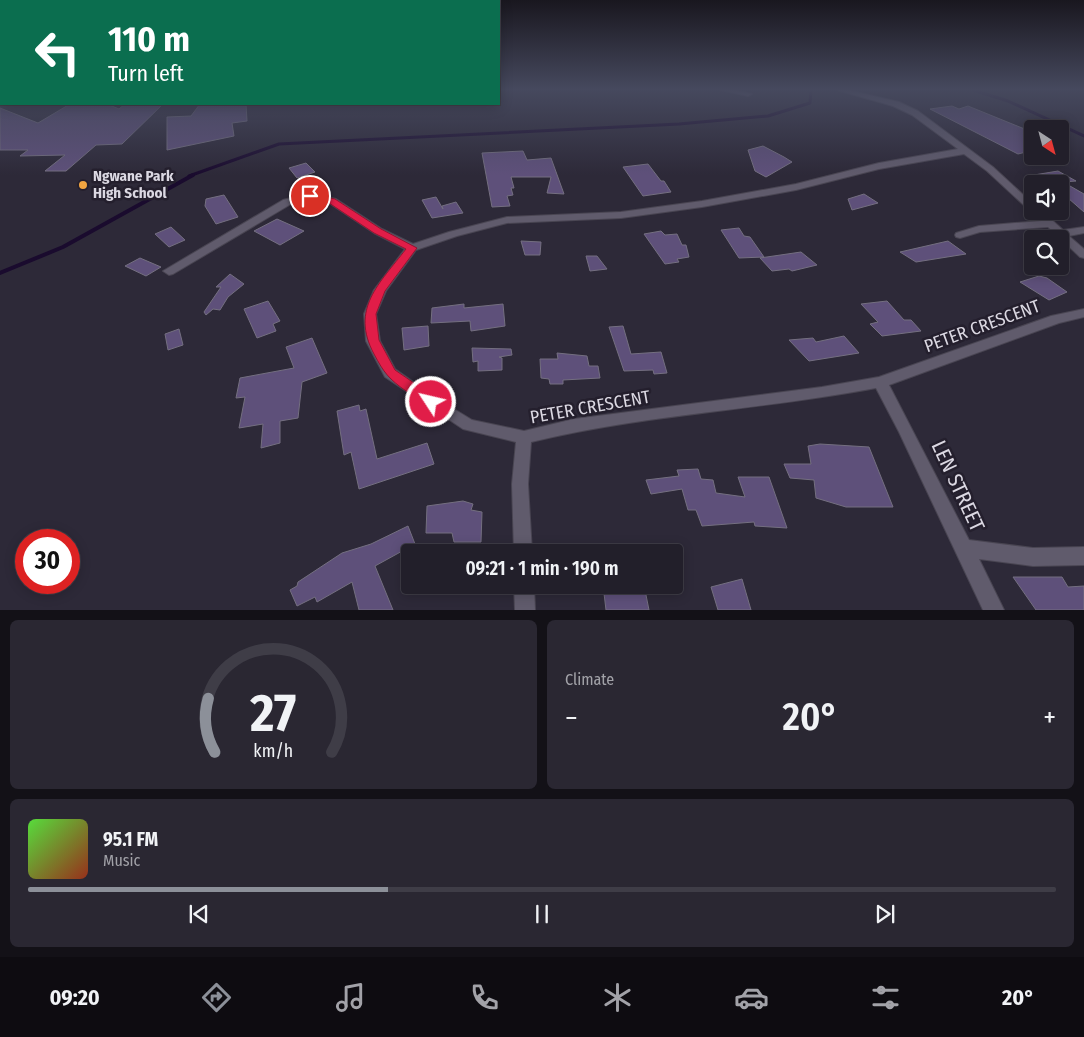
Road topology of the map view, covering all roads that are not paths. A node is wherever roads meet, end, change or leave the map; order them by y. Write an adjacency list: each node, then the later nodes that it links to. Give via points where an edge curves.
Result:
1 (923, 118): 2 (street)
2 (964, 151): 3 (street, via 990,169); 11 (street, via 702,204 621,215 507,220)
3 (1024, 201)
4 (1046, 220): 5 (street)
5 (1050, 224): 6 (street); 9 (street, via 979,229)
6 (1056, 230)
7 (1084, 230): 8 (street)
8 (1069, 232)
9 (960, 234)
10 (1069, 242): 12 (street)
11 (412, 248): 13 (street, via 378,231 332,201 305,197 286,202); 16 (street, PETER CRESCENT, via 380,290 370,314 373,340 390,373 468,425)
12 (1084, 255)
13 (169, 271)
14 (1084, 313): 15 (street, PETER CRESCENT, via 1056,319)
15 (880, 382): 16 (street, PETER CRESCENT, via 822,393 574,425); 18 (street, LEN STREET)
16 (524, 437): 17 (street, via 520,484)
17 (523, 544)
18 (962, 548): 19 (street, via 1033,557); 22 (street, LEN STREET)
19 (1084, 556)
20 (524, 594): 21 (street)
21 (525, 610)
22 (994, 610)

